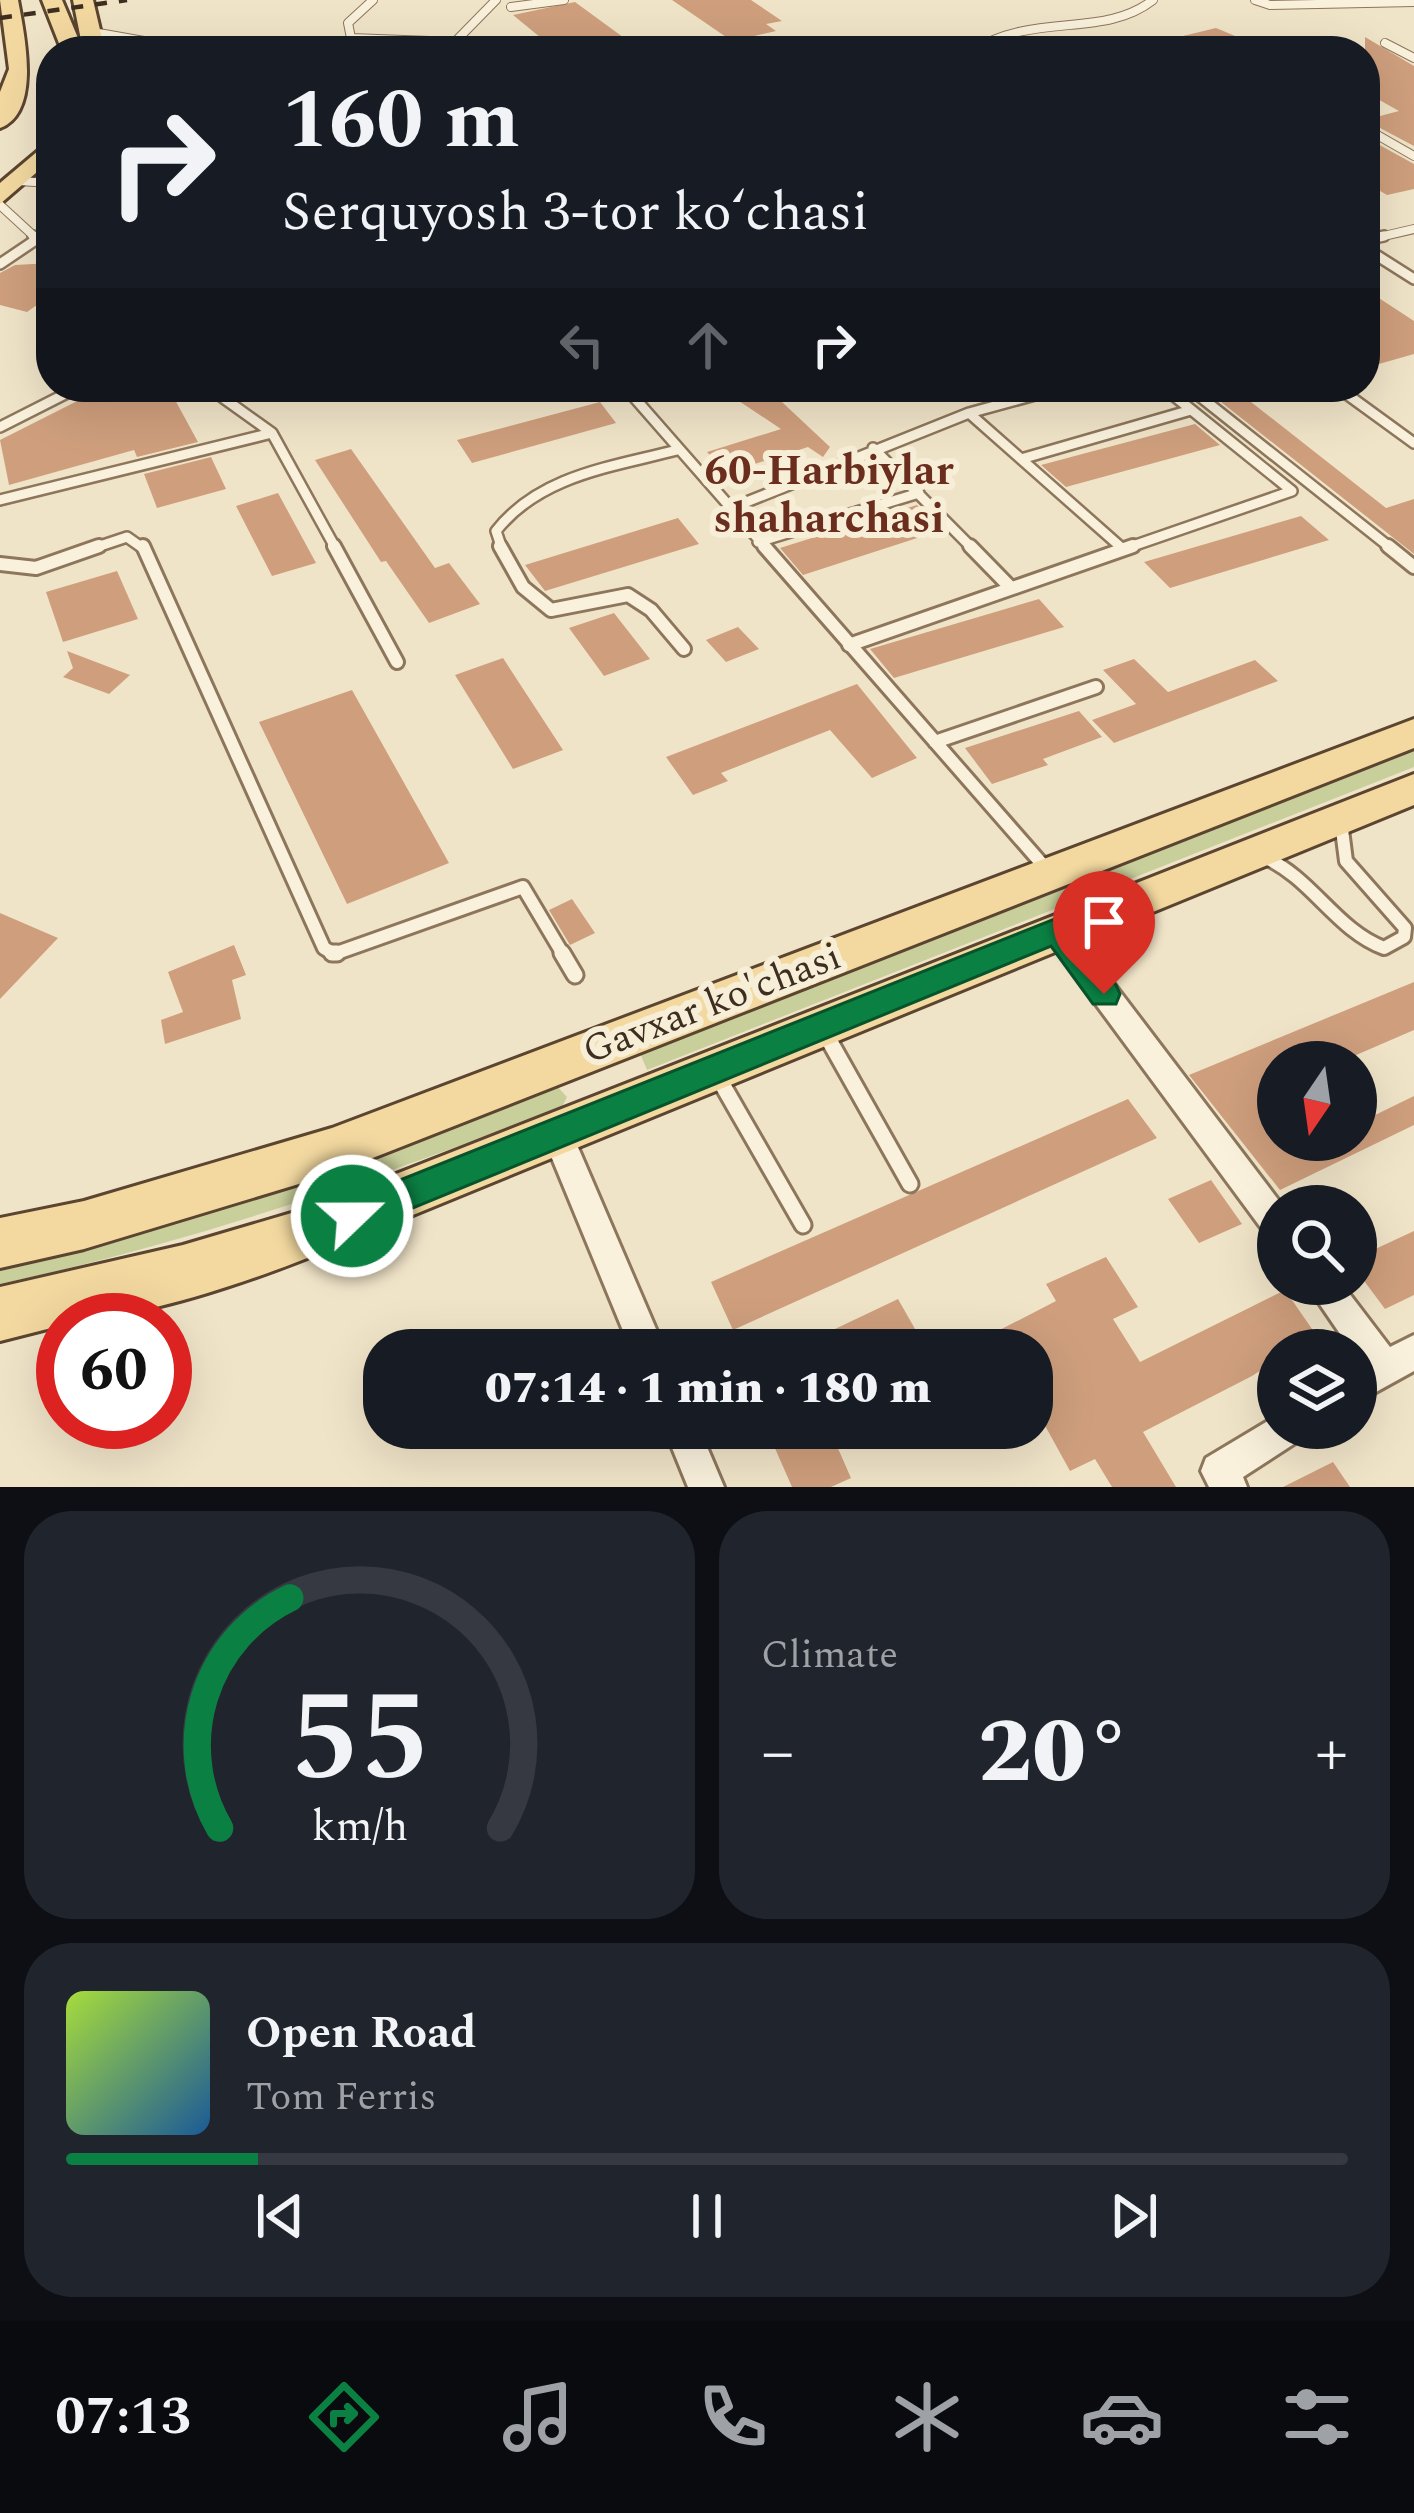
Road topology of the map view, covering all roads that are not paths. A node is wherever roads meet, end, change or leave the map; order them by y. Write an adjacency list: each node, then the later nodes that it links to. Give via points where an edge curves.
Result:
1 (8, 0): 18 (main road, via 12,66)
2 (52, 0): 11 (main road)
3 (83, 0): 12 (main road)
4 (373, 0): 13 (lane, via 347,23)
5 (496, 0): 14 (lane)
6 (565, 0): 10 (lane)
7 (1153, 0): 15 (lane, via 1118,17)
8 (1256, 0): 9 (lane)
9 (1414, 2)
10 (511, 7)
11 (67, 36)
12 (93, 36)
13 (350, 36)
14 (463, 36)
15 (999, 36)
16 (1385, 43): 17 (lane)
17 (1414, 58)
18 (0, 121)
19 (1380, 137): 20 (lane)
20 (1414, 156)
21 (36, 164): 23 (main road)
22 (36, 187): 23 (lane)
23 (6, 195): 25 (lane)
24 (1414, 229): 26 (lane)
25 (36, 238)
26 (1380, 239)
27 (36, 240): 29 (lane)
28 (1380, 255): 30 (lane)
29 (0, 264)
30 (1414, 279)
31 (49, 402): 40 (lane)
32 (228, 402): 41 (lane)
33 (637, 402): 44 (lane)
34 (1009, 402): 39 (lane)
35 (1181, 402): 38 (lane)
36 (1207, 402): 52 (lane)
37 (1357, 402): 42 (lane)
38 (1191, 410): 45 (lane); 50 (lane, via 1292,491)
39 (969, 413): 43 (lane); 45 (lane)
40 (0, 427)
41 (272, 433): 47 (lane); 56 (lane)
42 (1414, 443)
43 (873, 448): 46 (lane); 48 (lane)
44 (677, 450): 48 (lane); 55 (lane, via 539,491 508,511 496,531 504,559 542,605 551,610 621,590 646,600)
45 (1021, 459): 50 (lane)
46 (919, 493): 49 (lane); 53 (lane)
47 (0, 500)
48 (729, 509): 49 (lane)
49 (758, 542): 54 (lane)
50 (1123, 549): 53 (lane)
51 (0, 564): 65 (lane, via 36,568 128,537 142,545 324,948 334,954 523,887)
52 (1414, 567)
53 (1011, 588): 54 (lane)
54 (848, 645): 59 (lane)
55 (683, 649)
56 (397, 662)
57 (1096, 687): 59 (lane)
58 (1414, 733): 63 (main road, Gavxar ko'chasi)
59 (934, 742): 63 (lane)
60 (1414, 789): 61 (main road, Gavxar ko'chasi)
61 (1341, 818): 62 (main road, Gavxar ko'chasi); 62 (lane, via 1346,861 1405,928 1404,938 1384,948 1362,938 1304,876)
62 (1252, 853): 64 (main road, Gavxar ko'chasi)
63 (1049, 873): 67 (main road, Gavxar ko'chasi)
64 (1057, 930): 66 (main road, Gavxar ko'chasi); 72 (street)
65 (574, 975)
66 (822, 1027): 68 (main road, Gavxar ko'chasi); 71 (lane)
67 (604, 1046): 69 (main road, via 596,1084); 74 (main road, Gavxar ko'chasi, via 332,1151)
68 (714, 1071): 69 (main road, Gavxar ko'chasi); 73 (lane)
69 (633, 1104): 70 (main road, Gavxar ko'chasi)
70 (557, 1134): 76 (main road, Gavxar ko'chasi, via 312,1232); 77 (street)
71 (910, 1184)
72 (1257, 1198)
73 (803, 1225)
74 (0, 1243)
75 (1338, 1305): 78 (street)
76 (0, 1314)
77 (639, 1329)
78 (1385, 1369)
79 (1257, 1447): 82 (street, via 1219,1471)
80 (690, 1449): 81 (street)
81 (706, 1487)
82 (1229, 1487)

